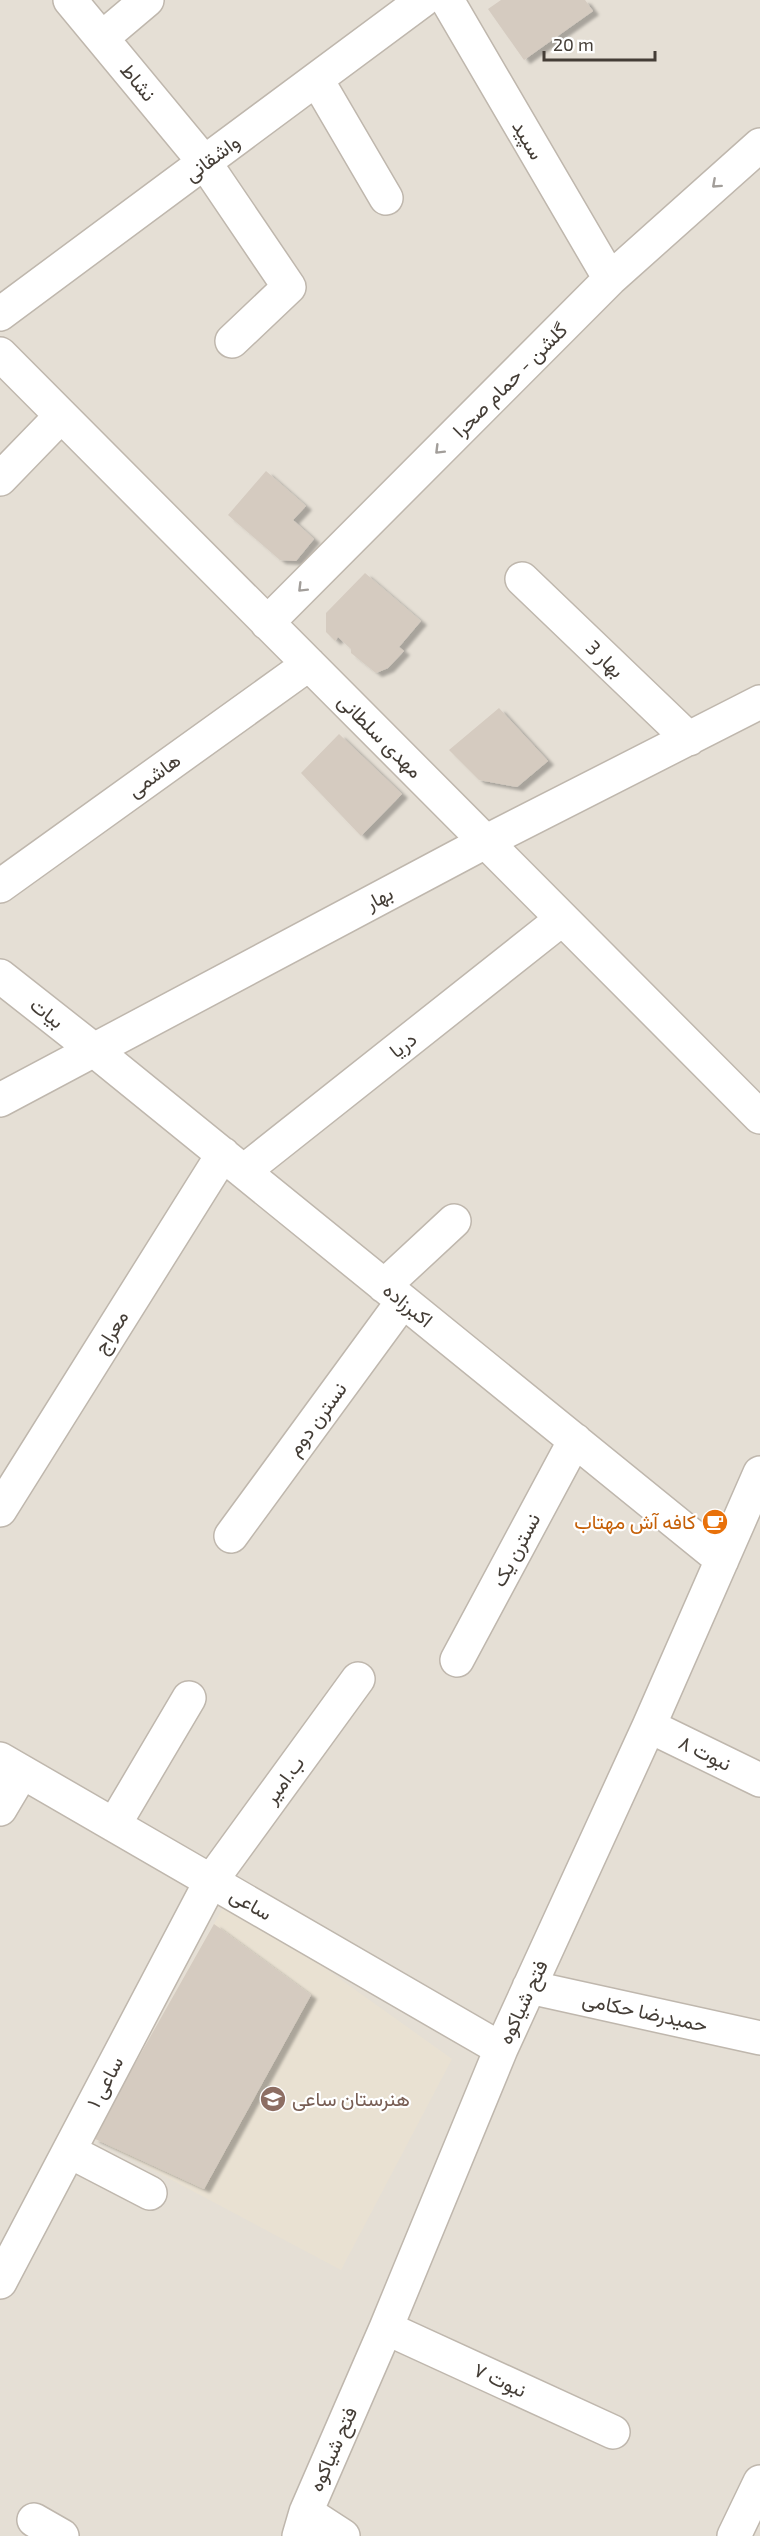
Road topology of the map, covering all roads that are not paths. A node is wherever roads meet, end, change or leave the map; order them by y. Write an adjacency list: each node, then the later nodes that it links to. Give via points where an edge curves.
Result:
1 (70, 0): 5 (street, نشاط)
2 (147, 0): 5 (street)
3 (423, 0): 6 (street, واشقانی)
4 (447, 0): 10 (street, سپید)
5 (102, 38): 8 (street, نشاط)
6 (317, 80): 8 (street, واشقانی); 9 (street)
7 (760, 146): 10 (street, گلشن - حمام صحرا, one-way to 10)
8 (206, 163): 11 (street, واشقانی); 12 (street, نشاط, via 289,287)
9 (387, 198)
10 (610, 279): 17 (street, گلشن - حمام صحرا, one-way to 17)
11 (0, 314)
12 (232, 341)
13 (0, 354): 14 (street, مهدی سلطانی)
14 (62, 416): 15 (street); 17 (street, مهدی سلطانی)
15 (0, 479)
16 (522, 579): 20 (street, بهار 3)
17 (267, 623): 18 (street, مهدی سلطانی)
18 (309, 664): 21 (street, مهدی سلطانی); 22 (street, هاشمی)
19 (760, 702): 20 (street, بهار)
20 (689, 739): 21 (street, بهار)
21 (485, 842): 23 (street, مهدی سلطانی); 25 (street, بهار)
22 (0, 886)
23 (562, 919): 27 (street, مهدی سلطانی); 28 (street, دریا)
24 (0, 976): 25 (street, بیات)
25 (94, 1050): 26 (street, بهار); 28 (street, اکبرزاده)
26 (0, 1100)
27 (760, 1117)
28 (233, 1163): 30 (street, اکبرزاده); 33 (street, معراج)
29 (454, 1221): 30 (street, نسترن دوم)
30 (394, 1293): 31 (street, اکبرزاده); 34 (street, نسترن دوم)
31 (575, 1440): 35 (street, اکبرزاده); 36 (street, نسترن یک)
32 (760, 1473): 35 (street, فتح شیاکوه)
33 (0, 1510)
34 (231, 1536)
35 (722, 1560): 39 (street, فتح شیاکوه)
36 (457, 1660)
37 (358, 1679): 44 (street, ب.امیر)
38 (189, 1698): 43 (street)
39 (649, 1726): 41 (street, نبوت ۸); 45 (street, فتح شیاکوه)
40 (11, 1765): 42 (street); 43 (street, ساعی)
41 (760, 1780)
42 (0, 1809)
43 (114, 1825): 44 (street, ساعی)
44 (211, 1881): 47 (street, ساعی); 48 (street, ساعی ۱)
45 (529, 1987): 46 (street, حمیدرضا حکامی); 47 (street, فتح شیاکوه)
46 (760, 2038)
47 (501, 2049): 51 (street, فتح شیاکوه)
48 (69, 2151): 49 (street); 50 (street, ساعی ۱)
49 (150, 2193)
50 (0, 2282)
51 (386, 2328): 52 (street, نبوت ۷); 55 (street, فتح شیاکوه)
52 (613, 2432)
53 (760, 2482): 58 (street)
54 (34, 2520): 56 (street)
55 (302, 2524): 57 (street)
56 (62, 2536)
57 (343, 2536)
58 (734, 2536)

